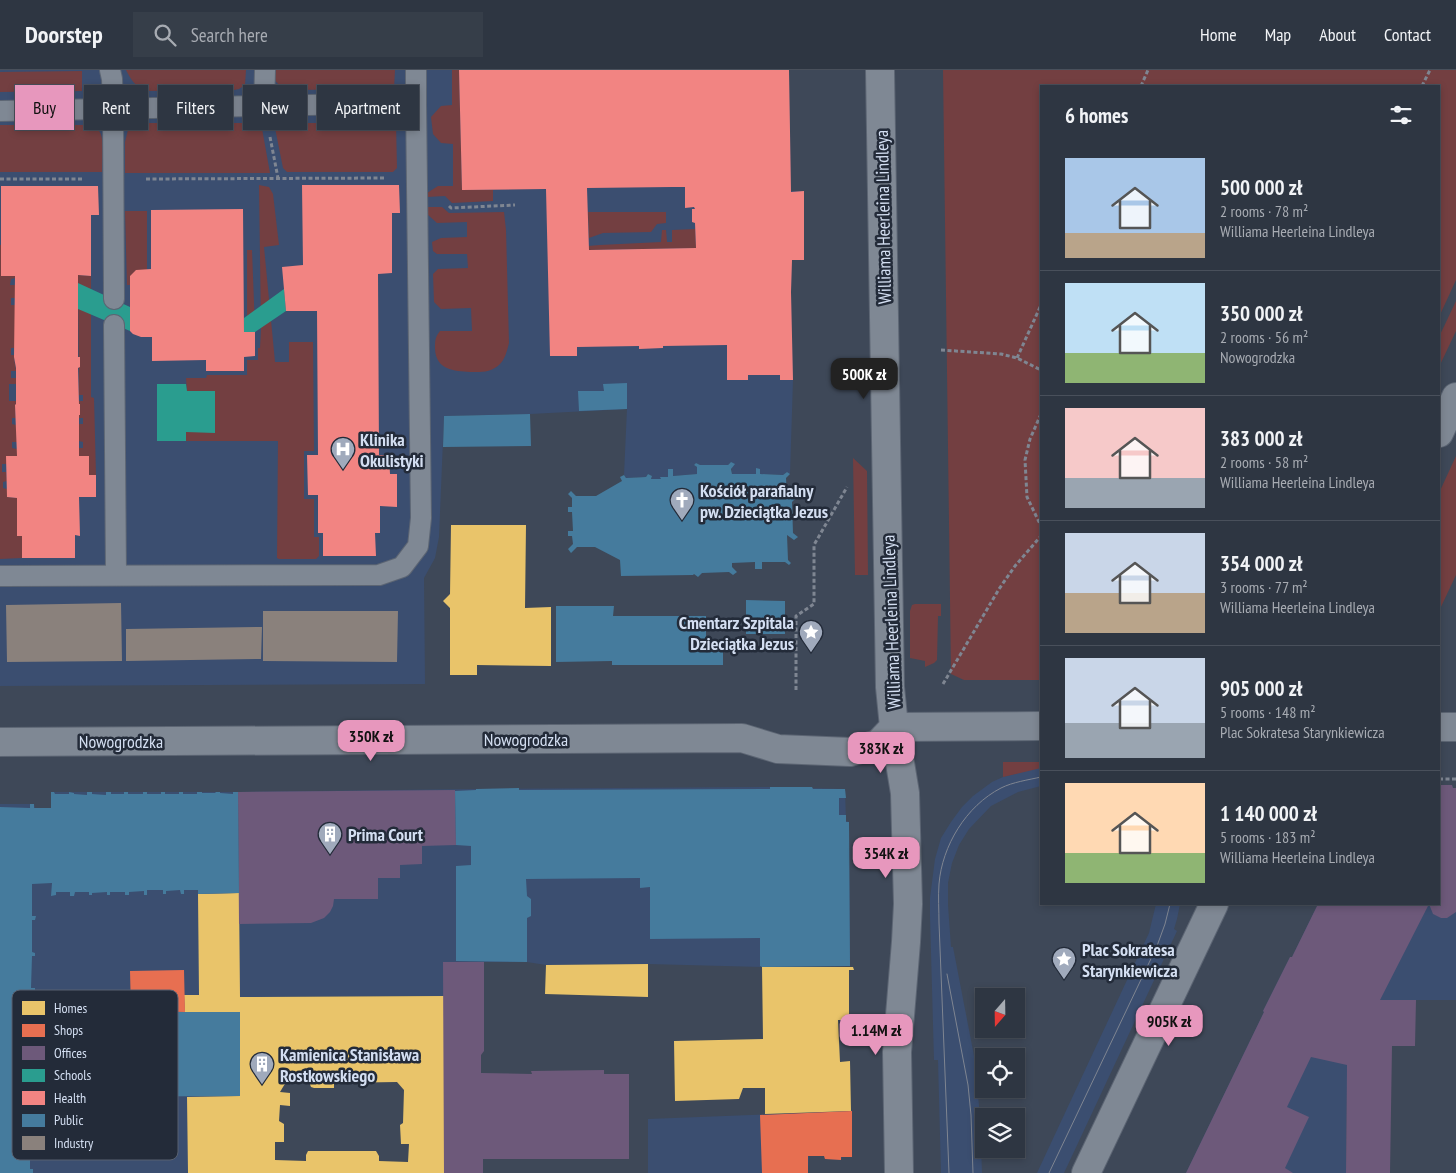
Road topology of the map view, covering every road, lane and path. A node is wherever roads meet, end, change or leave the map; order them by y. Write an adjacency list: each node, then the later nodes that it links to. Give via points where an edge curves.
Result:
1 (110, 70): 7 (lane)
2 (265, 70): 8 (lane)
3 (416, 70): 9 (lane)
4 (880, 70): 43 (street, Williama Heerleina Lindleya, via 890,687)
5 (1148, 70): 10 (path)
6 (1430, 70): 11 (path)
7 (112, 85)
8 (265, 85)
9 (416, 85)
10 (1141, 85)
11 (1422, 85)
12 (243, 107): 14 (lane)
13 (84, 109): 15 (lane)
14 (148, 109)
15 (0, 110)
16 (113, 130): 26 (lane)
17 (416, 130): 38 (lane, via 421,518 418,546 402,567 379,575)
18 (269, 132): 19 (path)
19 (278, 178): 20 (path); 22 (path)
20 (394, 178)
21 (84, 179): 23 (path)
22 (145, 179)
23 (0, 180)
24 (444, 202): 25 (path, via 451,208)
25 (515, 205)
26 (114, 299)
27 (1040, 307): 30 (path)
28 (114, 324): 38 (lane)
29 (941, 350): 30 (path, via 985,352)
30 (1017, 358): 31 (path)
31 (1040, 370)
32 (1456, 397): 34 (street)
33 (1040, 416): 36 (path, via 1025,460 1027,497)
34 (1440, 431)
35 (847, 487): 41 (path, via 814,545 814,604 796,616)
36 (1040, 524)
37 (1040, 537): 40 (path, via 999,589)
38 (116, 575): 39 (lane)
39 (0, 576)
40 (943, 684)
41 (796, 690)
42 (1040, 726): 43 (street)
43 (894, 727): 46 (street, Nowogrodzka, via 878,744 850,752 778,748 742,738); 50 (street, Williama Heerleina Lindleya, via 905,792 908,904 897,1052)
44 (1440, 727): 45 (street)
45 (1456, 727)
46 (0, 742)
47 (1440, 779): 48 (path)
48 (1456, 779)
49 (1214, 905): 51 (street)
50 (898, 1173)
51 (1086, 1173)

